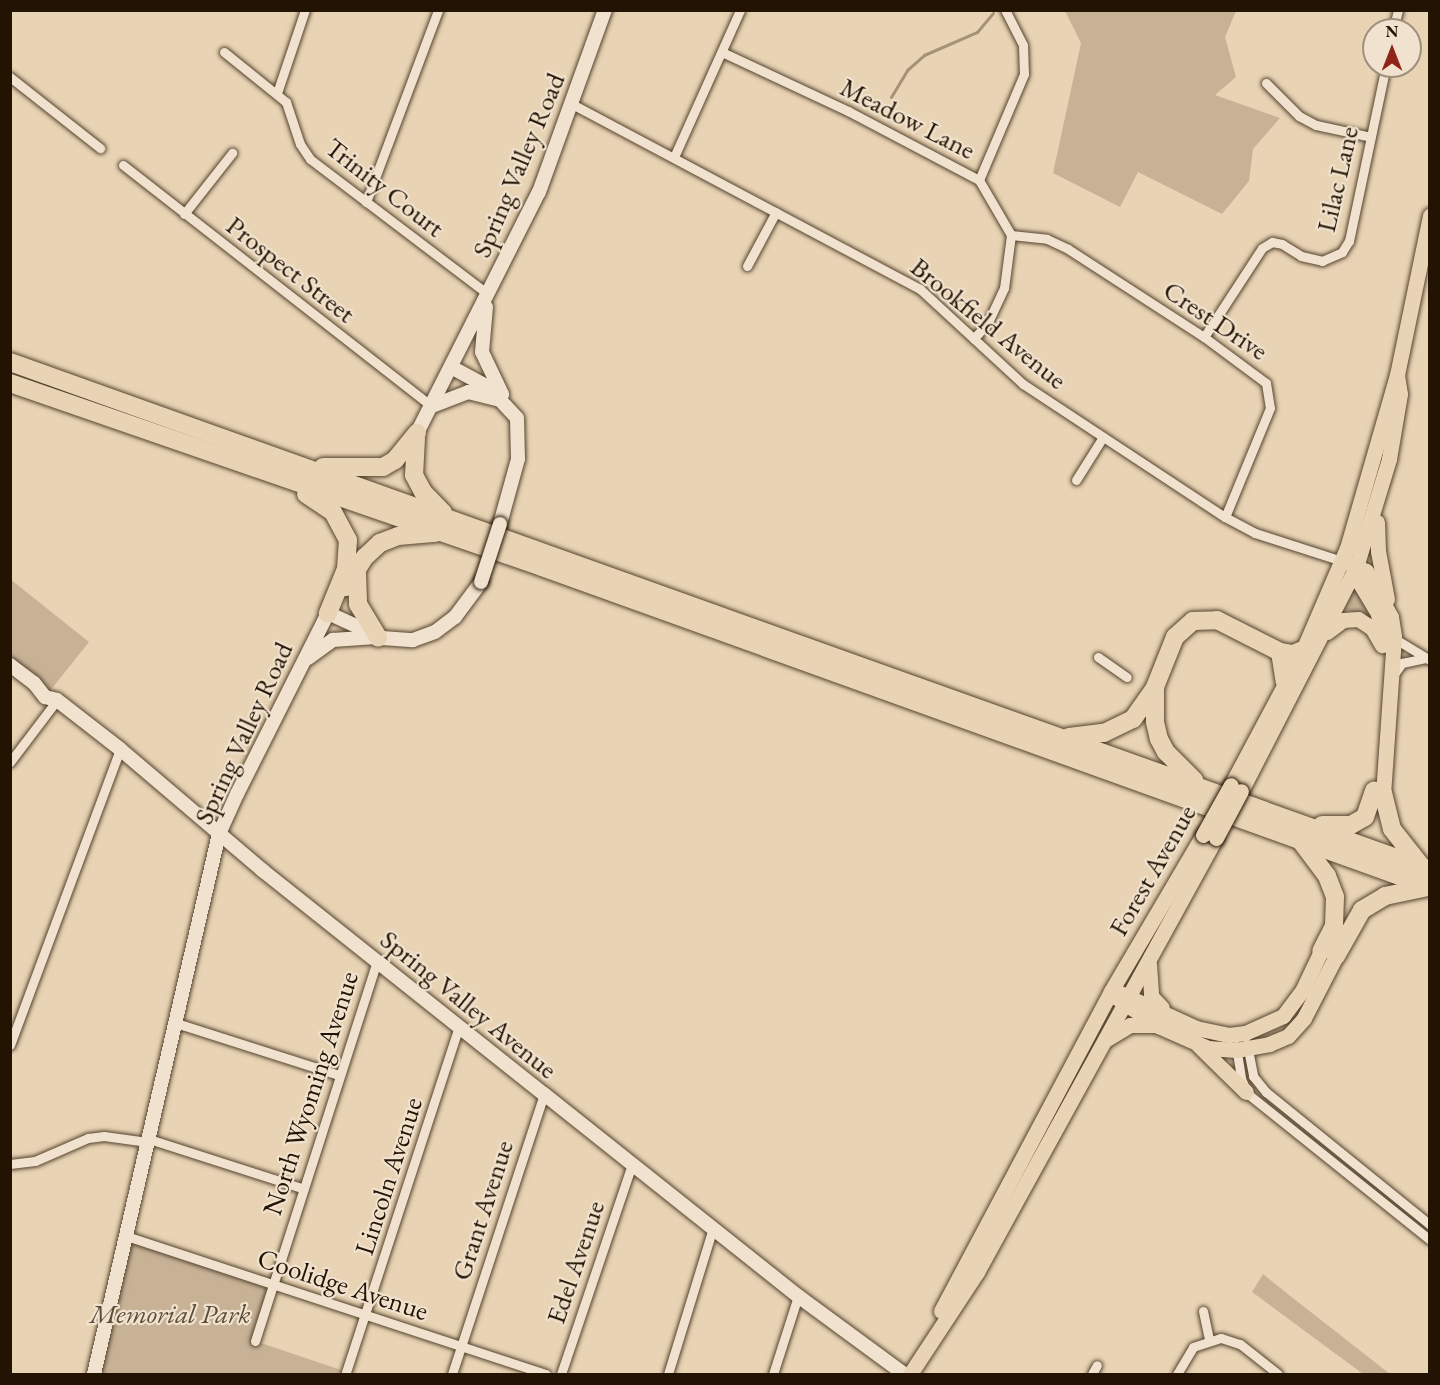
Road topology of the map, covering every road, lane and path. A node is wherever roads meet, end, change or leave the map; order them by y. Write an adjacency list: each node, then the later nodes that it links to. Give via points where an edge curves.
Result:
1 (305, 10): 11 (street)
2 (438, 10): 19 (street)
3 (605, 10): 12 (street, Spring Valley Road)
4 (740, 10): 7 (street)
5 (1005, 10): 18 (street, via 1023,45 1024,74)
6 (224, 52): 11 (street, Trinity Court)
7 (723, 52): 16 (street); 18 (street, Meadow Lane, via 848,111)
8 (10, 78): 14 (street)
9 (1383, 78): 13 (street, Lilac Lane)
10 (1266, 83): 13 (street, via 1299,116 1316,125)
11 (277, 93): 19 (street, Trinity Court, via 290,110 300,144 310,159)
12 (572, 104): 16 (street, Brookfield Avenue); 25 (street, Spring Valley Road, via 539,192)
13 (1371, 137): 26 (street, Lilac Lane, via 1348,241 1342,252 1322,261 1301,256 1282,244 1272,242 1262,248)
14 (100, 148)
15 (232, 153): 21 (street)
16 (674, 157): 20 (street, Brookfield Avenue)
17 (123, 165): 21 (street, Prospect Street)
18 (979, 180): 23 (street, Meadow Lane)
19 (366, 202): 25 (street, Trinity Court)
20 (776, 212): 24 (street); 27 (street, Brookfield Avenue, via 920,290)
21 (184, 214): 33 (street, Prospect Street)
22 (1430, 215): 30 (main road, Forest Avenue)
23 (1011, 236): 26 (street, Crest Drive, via 1047,240 1068,249); 27 (street, via 1004,288 988,323)
24 (747, 267)
25 (488, 294): 29 (street, Spring Valley Road); 32 (street, via 482,352)
26 (1204, 337): 40 (street, Crest Drive, via 1259,375 1271,400)
27 (974, 338): 35 (street, Brookfield Avenue, via 1023,384)
28 (10, 362): 36 (highway)
29 (451, 367): 32 (street, via 481,382); 33 (street, Spring Valley Road)
30 (1397, 375): 39 (main road, Forest Avenue, via 1400,394); 42 (main road, Forest Avenue, via 1389,393)
31 (10, 383): 37 (highway)
32 (507, 404): 33 (street, via 468,392); 47 (street, bridge, via 517,418 520,443 481,582 455,617 435,632 406,641)
33 (432, 406): 34 (street, Spring Valley Road)
34 (417, 433): 36 (highway, via 395,460 383,467); 41 (highway, via 414,475)
35 (1103, 437): 38 (street); 40 (street, Brookfield Avenue)
36 (300, 465): 41 (highway)
37 (255, 470): 41 (highway); 44 (highway, via 315,498 333,512 347,532 346,569)
38 (1076, 480)
39 (1378, 503): 42 (main road, Forest Avenue); 45 (main road, via 1378,551)
40 (1225, 518): 42 (street, Brookfield Avenue, via 1256,533)
41 (446, 525): 43 (highway, via 386,540 369,552); 60 (highway); 66 (highway)
42 (1349, 564): 45 (main road, via 1366,571); 46 (main road, Forest Avenue); 48 (main road); 49 (main road, Forest Avenue)
43 (357, 573): 44 (highway); 47 (highway, via 358,604)
44 (328, 613): 47 (street); 53 (street, Spring Valley Road)
45 (1391, 617): 48 (main road)
46 (1324, 633): 48 (main road, via 1343,620 1358,619); 64 (main road, Forest Avenue)
47 (378, 637): 53 (street, via 333,640)
48 (1388, 640): 52 (street); 56 (main road); 65 (main road)
49 (1303, 650): 50 (highway, via 1293,654); 57 (main road, Forest Avenue)
50 (1280, 652): 57 (highway); 58 (highway, via 1226,622 1193,621 1175,637)
51 (1098, 657): 55 (street)
52 (1428, 659): 56 (street, via 1402,663)
53 (301, 663): 67 (street, Spring Valley Road)
54 (10, 665): 59 (street, Spring Valley Avenue, via 45,697)
55 (1127, 676)
56 (1393, 676): 65 (main road)
57 (1285, 682): 64 (main road, Forest Avenue)
58 (1155, 687): 60 (highway, via 1143,708 1121,727); 63 (highway, via 1155,722 1166,752)
59 (57, 700): 61 (street, Spring Valley Avenue); 62 (street)
60 (1064, 738): 63 (highway)
61 (120, 749): 67 (street, Spring Valley Avenue); 82 (street)
62 (10, 762)
63 (1205, 788): 66 (highway)
64 (1236, 788): 68 (main road, Forest Avenue, bridge)
65 (1379, 792): 66 (highway, via 1371,808 1351,825); 69 (highway, via 1392,829)
66 (1299, 832): 69 (highway); 70 (highway); 71 (highway, via 1328,876 1335,897)
67 (219, 834): 73 (street, Spring Valley Avenue); 77 (street, Spring Valley Road)
68 (1209, 837): 72 (main road, Forest Avenue); 74 (main road, Forest Avenue)
69 (1426, 869)
70 (1429, 887): 71 (highway, via 1385,897 1362,910)
71 (1329, 954): 79 (main road, via 1283,1016)
72 (1149, 960): 75 (main road, Forest Avenue); 76 (main road, via 1151,996)
73 (377, 961): 78 (street, Spring Valley Avenue); 83 (street, North Wyoming Avenue)
74 (1112, 991): 75 (main road); 110 (main road, Forest Avenue)
75 (1126, 1000): 76 (main road); 81 (main road, Forest Avenue)
76 (1163, 1020): 79 (main road); 80 (main road); 81 (main road, via 1130,1025)
77 (176, 1023): 83 (street); 86 (street, Spring Valley Road)
78 (459, 1027): 85 (street, Spring Valley Avenue); 97 (street, Lincoln Avenue)
79 (1241, 1042): 80 (main road); 84 (street); 90 (street, via 1253,1076 1266,1092)
80 (1195, 1043): 84 (main road)
81 (1099, 1044): 110 (main road, Forest Avenue, via 977,1272)
82 (10, 1045)
83 (339, 1075): 89 (street, North Wyoming Avenue)
84 (1246, 1092): 93 (street)
85 (544, 1094): 88 (street, Spring Valley Avenue); 100 (street, Grant Avenue)
86 (148, 1141): 87 (street, via 88,1138 35,1161); 89 (street); 92 (street, Spring Valley Road)
87 (10, 1164)
88 (632, 1164): 91 (street, Spring Valley Avenue); 106 (street, Edel Avenue)
89 (302, 1188): 94 (street, North Wyoming Avenue)
90 (1430, 1225)
91 (713, 1228): 95 (street, Spring Valley Avenue); 107 (street)
92 (126, 1236): 94 (street, Coolidge Avenue); 103 (street, Spring Valley Road)
93 (1430, 1240)
94 (270, 1284): 97 (street, Coolidge Avenue); 99 (street, North Wyoming Avenue)
95 (798, 1296): 108 (street); 109 (street, Spring Valley Avenue)
96 (1203, 1311): 98 (street)
97 (366, 1315): 100 (street, Coolidge Avenue); 102 (street, Lincoln Avenue)
98 (1209, 1339): 112 (street, via 1186,1354); 113 (street, via 1240,1344)
99 (255, 1341)
100 (461, 1347): 104 (street, Grant Avenue); 105 (street, Coolidge Avenue)
101 (1097, 1365): 111 (street)
102 (346, 1372)
103 (94, 1374)
104 (452, 1374)
105 (546, 1374)
106 (561, 1374)
107 (668, 1374)
108 (773, 1374)
109 (904, 1374)
110 (910, 1374)
111 (1092, 1374)
112 (1177, 1374)
113 (1278, 1374)

